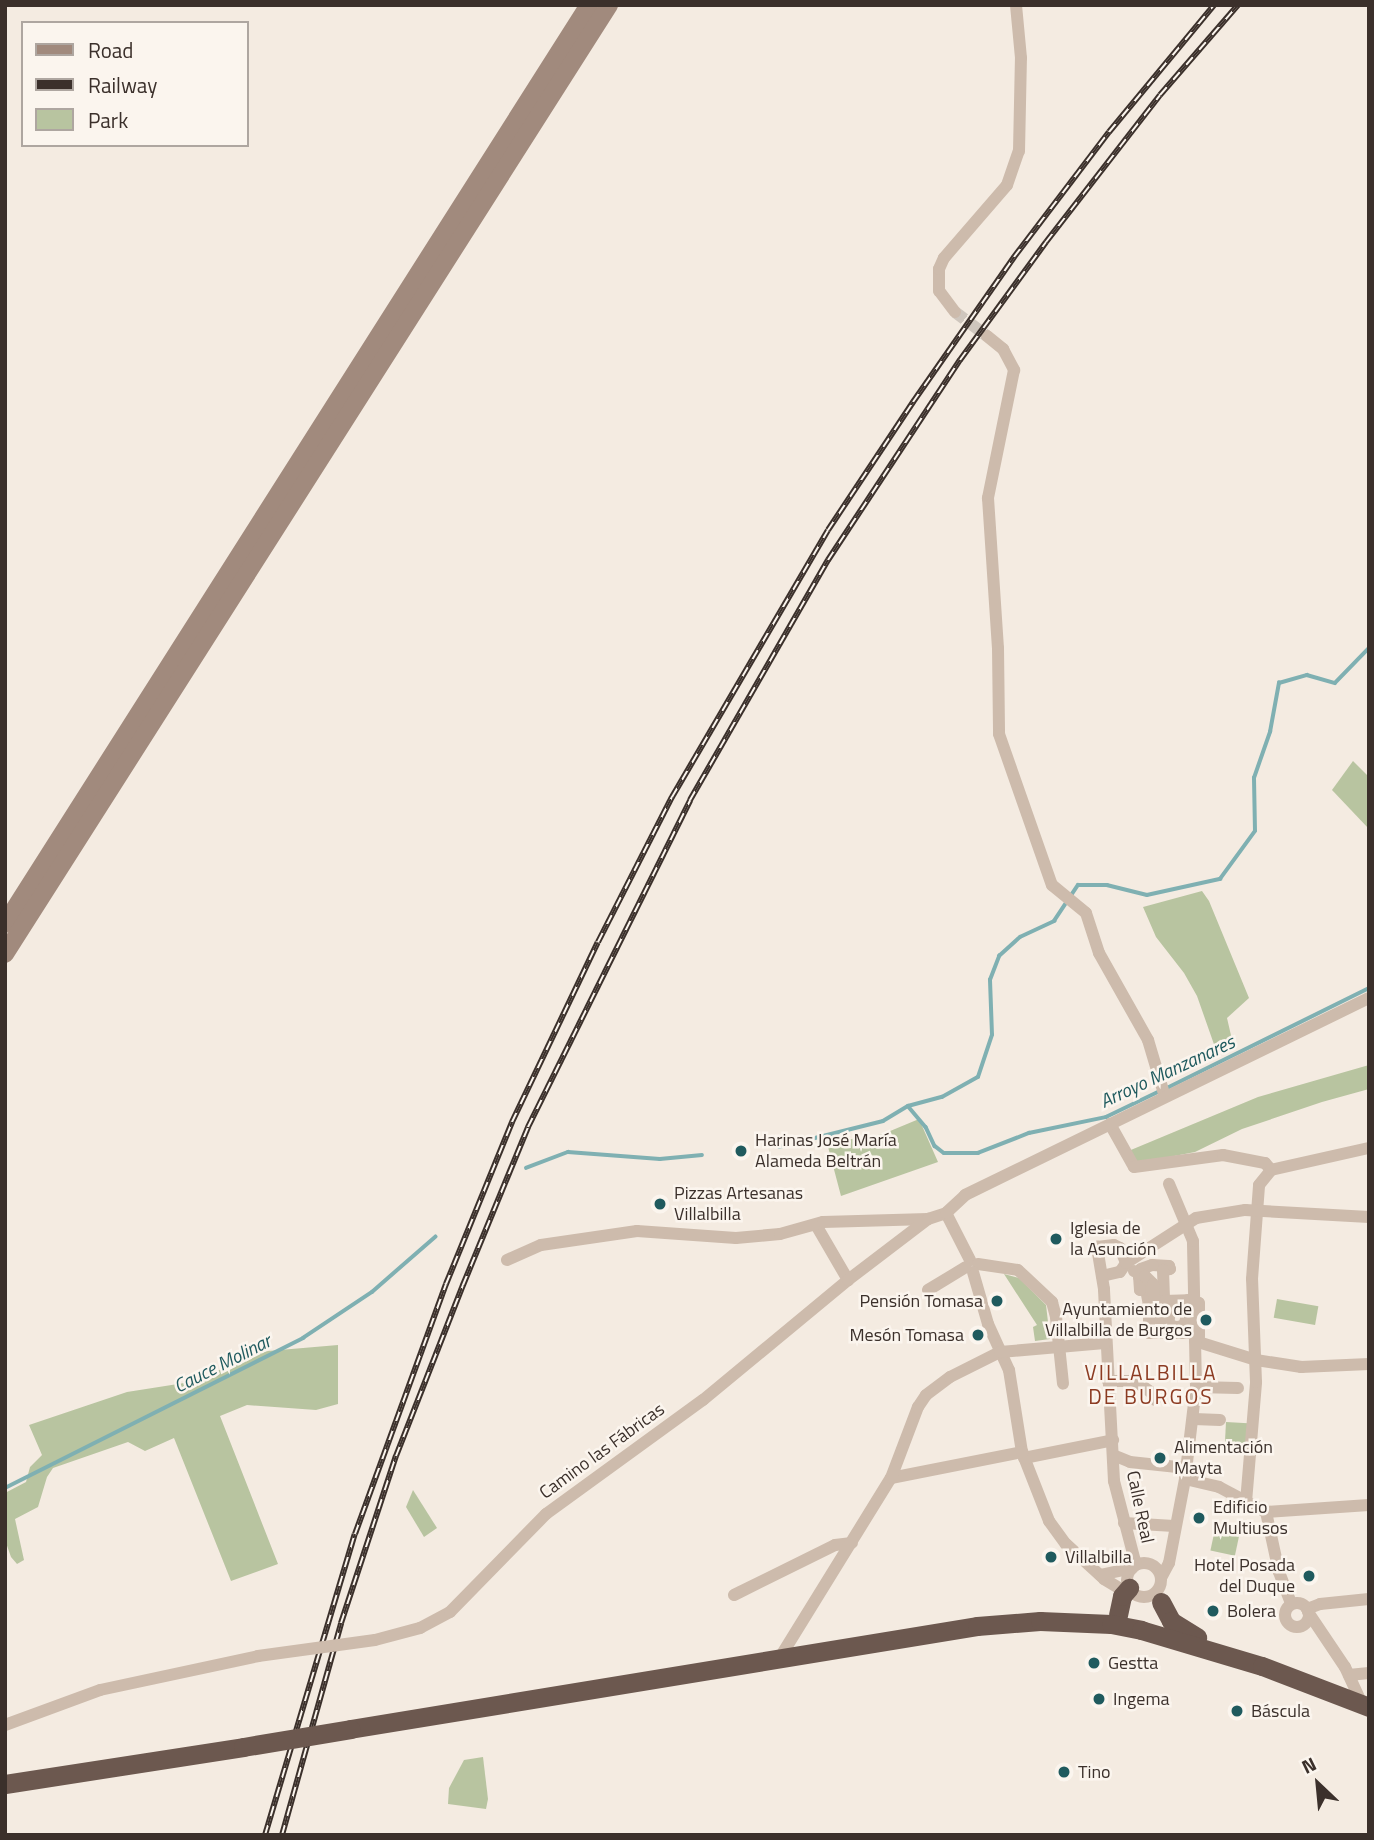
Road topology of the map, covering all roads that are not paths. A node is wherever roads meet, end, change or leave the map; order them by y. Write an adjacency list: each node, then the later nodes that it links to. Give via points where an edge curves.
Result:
1 (589, 5): 6 (main road)
2 (609, 5): 7 (main road)
3 (1016, 5): 4 (street, via 1021,58 1019,151 1007,185 939,269 939,291)
4 (955, 312)
5 (987, 336): 9 (street, via 1003,349 1014,370 988,498 999,658 998,727 1048,877 1086,913 1100,953 1142,1026)
6 (5, 924)
7 (5, 954)
8 (1369, 998): 9 (street, Camino las Fábricas)
9 (1164, 1093): 10 (street, Camino las Fábricas)
10 (1110, 1124): 12 (street, via 1133,1167 1223,1155 1265,1163); 15 (street, Camino las Fábricas, via 965,1195)
11 (1369, 1148): 12 (street)
12 (1270, 1170): 14 (street, via 1259,1185)
13 (1169, 1184): 18 (street)
14 (1257, 1210): 16 (street); 18 (street, via 1220,1213); 35 (street, via 1252,1279)
15 (946, 1213): 17 (street, Camino las Fábricas); 22 (street)
16 (1369, 1217)
17 (928, 1219): 19 (street, Camino las Fábricas); 25 (street, Camino las Fábricas)
18 (1187, 1223): 21 (street); 27 (street, via 1193,1241)
19 (816, 1225): 20 (street, Camino las Fábricas, via 736,1238 637,1231 541,1245); 25 (street)
20 (508, 1260)
21 (1129, 1263): 23 (street, Calle Real); 24 (street, via 1115,1274); 24 (street, Calle Real, via 1114,1245 1094,1247)
22 (972, 1266): 26 (street); 33 (street, via 1018,1270 1048,1297); 34 (street)
23 (1140, 1273): 27 (street, via 1152,1265 1169,1266 1163,1270 1164,1301); 29 (street, via 1153,1284); 30 (street, via 1140,1290 1146,1289 1149,1307)
24 (1102, 1276): 32 (street, Calle Real)
25 (848, 1280): 75 (street, Camino las Fábricas, bridge, via 703,1399 546,1514 450,1612 420,1628 111,1687)
26 (928, 1290)
27 (1193, 1301): 28 (street); 31 (street, via 1199,1303 1199,1336)
28 (1190, 1317): 29 (street, via 1176,1309); 31 (street)
29 (1162, 1318): 30 (street)
30 (1149, 1332): 31 (street)
31 (1195, 1337): 35 (street); 39 (street)
32 (1105, 1343): 33 (street); 37 (street, Calle Real)
33 (1061, 1346): 34 (street); 38 (street)
34 (1000, 1352): 45 (street, via 1010,1375); 48 (street, via 950,1377 926,1395)
35 (1256, 1360): 36 (street, via 1301,1367); 49 (street)
36 (1369, 1364)
37 (1108, 1381): 41 (street, via 1135,1381); 44 (street, Calle Real)
38 (1063, 1384)
39 (1196, 1387): 40 (street); 42 (street)
40 (1238, 1388)
41 (1155, 1400)
42 (1194, 1419): 43 (street); 47 (street)
43 (1220, 1420)
44 (1112, 1440): 45 (street); 46 (street, Calle Real)
45 (1023, 1455): 48 (street); 57 (street, via 1055,1531)
46 (1113, 1455): 47 (street, Calle Real); 52 (street, Calle Real)
47 (1186, 1474): 49 (street, Calle Real); 53 (street)
48 (891, 1478): 54 (street)
49 (1246, 1502): 51 (street, Calle Real)
50 (1369, 1505): 51 (street)
51 (1266, 1512): 62 (street)
52 (1124, 1523): 53 (street); 56 (street, Calle Real)
53 (1174, 1527): 55 (street)
54 (852, 1543): 60 (street, via 835,1545); 71 (street)
55 (1169, 1552): 56 (street); 59 (street)
56 (1138, 1566): 57 (street); 58 (street, via 1127,1578); 59 (street, via 1156,1568)
57 (1100, 1575): 58 (street, via 1119,1588)
58 (1129, 1588): 59 (street, via 1145,1598); 64 (highway, via 1122,1596)
59 (1160, 1590): 66 (highway); 69 (highway, via 1171,1621)
60 (734, 1595)
61 (1369, 1600): 63 (street, via 1320,1604)
62 (1291, 1604): 63 (street, via 1299,1603); 68 (street, via 1286,1620)
63 (1308, 1611): 68 (street); 70 (street)
64 (1123, 1618): 65 (highway); 66 (highway); 67 (highway, via 1055,1612); 69 (highway)
65 (1065, 1620): 67 (highway); 69 (highway)
66 (1156, 1623): 69 (highway)
67 (994, 1624): 71 (highway)
68 (1302, 1625): 70 (street)
69 (1193, 1640): 74 (highway)
70 (1327, 1640): 73 (street)
71 (779, 1659): 76 (highway, bridge)
72 (1369, 1673): 73 (street)
73 (1349, 1675): 74 (street)
74 (1365, 1706)
75 (5, 1725)
76 (5, 1784)

